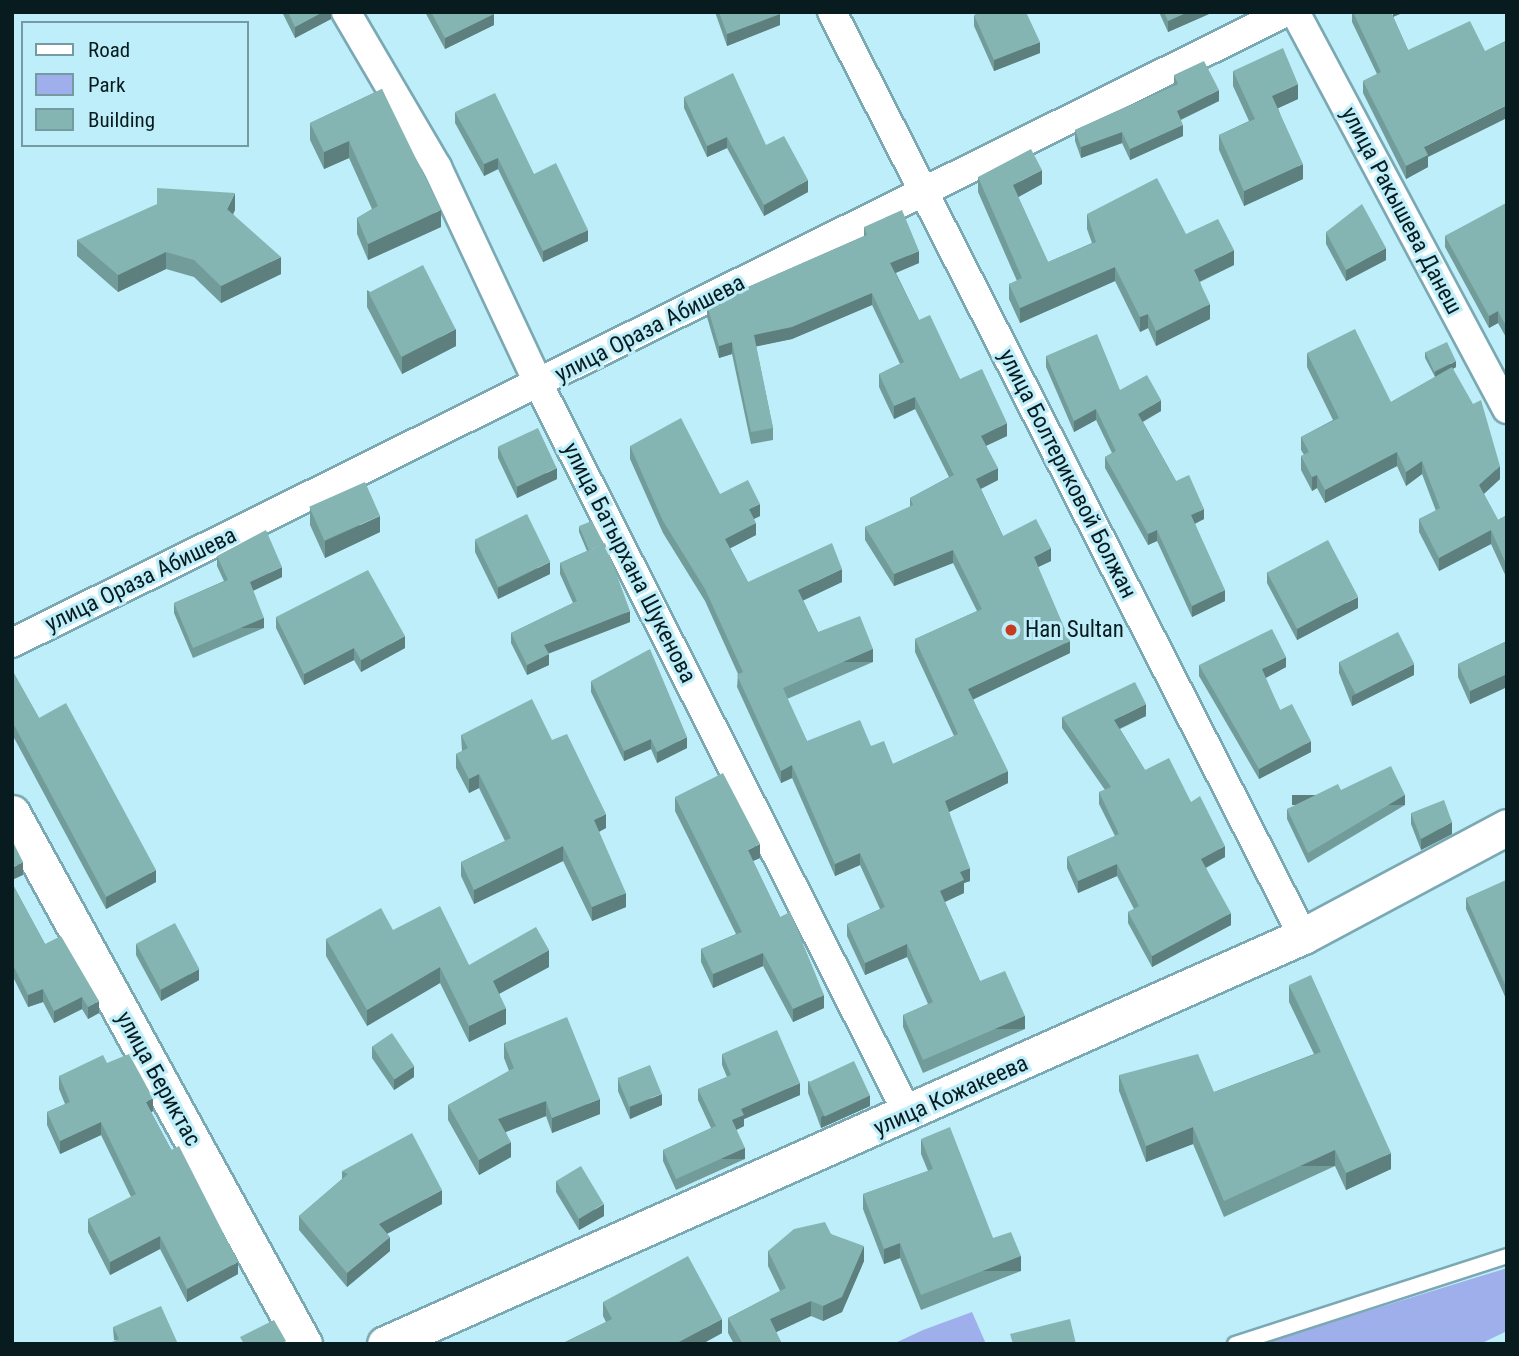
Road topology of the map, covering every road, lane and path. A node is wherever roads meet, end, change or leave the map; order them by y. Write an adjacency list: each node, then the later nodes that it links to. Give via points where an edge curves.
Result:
1 (346, 12): 6 (street, улица Батырхана Шукенова, via 437,167)
2 (832, 12): 5 (street, улица Болтериковой Болжан)
3 (1286, 12): 5 (street, улица Ораза Абишева)
4 (1296, 12): 7 (street, улица Ракышева Данеш)
5 (922, 191): 6 (street, улица Ораза Абишева); 11 (street, улица Болтериковой Болжан)
6 (539, 385): 8 (street, улица Ораза Абишева); 12 (street, улица Батырхана Шукенова)
7 (1507, 409)
8 (12, 643)
9 (12, 814): 14 (street, улица Бериктас)
10 (1507, 827): 11 (street, улица Кожакеева)
11 (1303, 936): 12 (street, улица Кожакеева)
12 (909, 1116): 15 (street, улица Кожакеева)
13 (1507, 1256): 16 (lane)
14 (304, 1344)
15 (385, 1344)
16 (1235, 1344)

